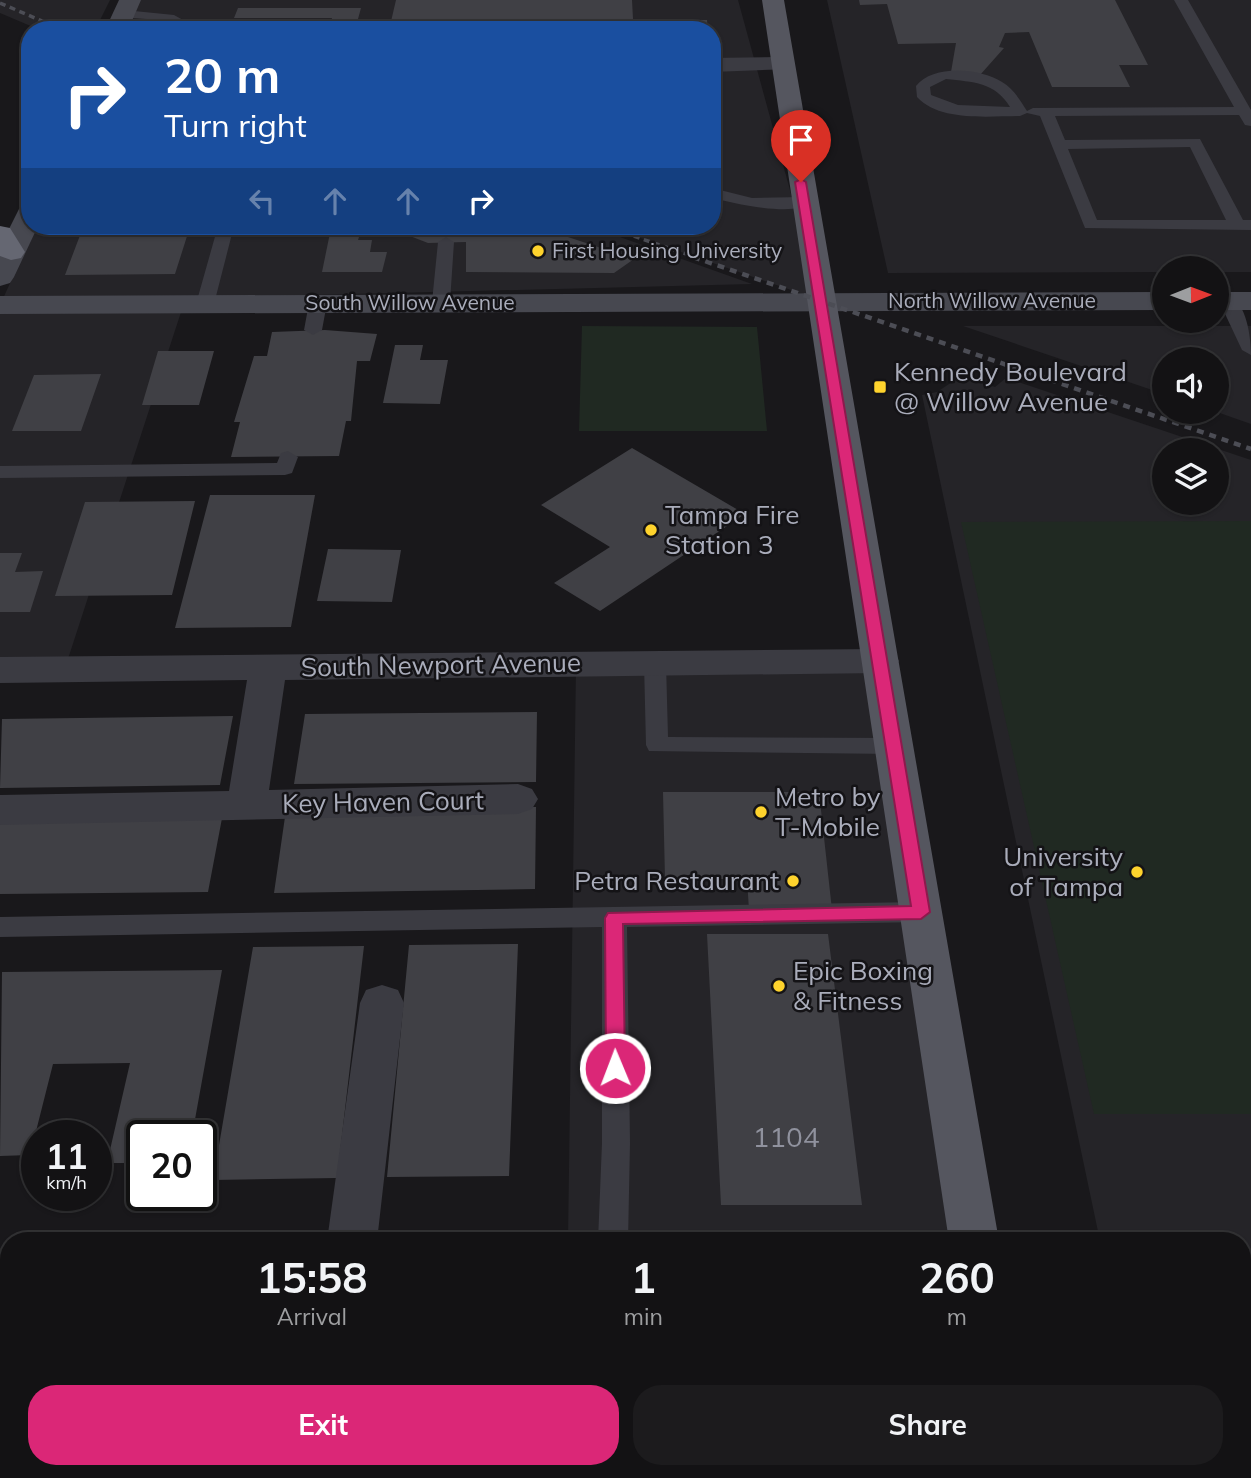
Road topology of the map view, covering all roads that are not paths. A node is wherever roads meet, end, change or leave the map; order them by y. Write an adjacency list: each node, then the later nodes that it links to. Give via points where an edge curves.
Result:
1 (773, 0): 5 (main road)
2 (1181, 0): 9 (lane)
3 (123, 15): 4 (lane, via 159,15)
4 (181, 21)
5 (782, 64): 6 (street); 12 (main road)
6 (721, 65)
7 (1020, 112): 7 (lane, via 951,110 924,97 923,86 946,75 999,82); 8 (lane)
8 (1046, 112): 9 (lane); 10 (lane)
9 (1247, 117)
10 (1058, 145): 13 (lane, via 1195,142); 13 (lane, via 1091,225)
11 (721, 195): 12 (lane, via 752,202)
12 (804, 202): 18 (main road)
13 (1244, 225)
14 (21, 227): 17 (street)
15 (224, 235): 22 (lane)
16 (446, 242): 21 (lane)
17 (4, 254)
18 (820, 300): 19 (street, North Willow Avenue); 21 (street, South Willow Avenue); 27 (main road)
19 (1152, 301)
20 (1232, 301): 24 (lane)
21 (441, 302): 22 (street, South Willow Avenue, via 315,316)
22 (205, 304): 23 (street, South Willow Avenue)
23 (0, 305)
24 (1251, 350)
25 (288, 457): 26 (lane, via 285,469)
26 (0, 472)
27 (881, 661): 28 (street, South Newport Avenue); 31 (main road)
28 (654, 663): 29 (street, South Newport Avenue); 31 (lane, via 657,745)
29 (268, 667): 30 (street, South Newport Avenue); 33 (street, Key Haven Court)
30 (0, 670)
31 (895, 746): 35 (main road)
32 (518, 799): 33 (street, Key Haven Court)
33 (247, 805): 34 (street, Key Haven Court)
34 (0, 810)
35 (921, 912): 36 (lane); 41 (main road)
36 (614, 918): 37 (lane); 40 (lane)
37 (0, 927)
38 (382, 1003): 39 (street)
39 (353, 1232)
40 (613, 1232)
41 (973, 1232)

